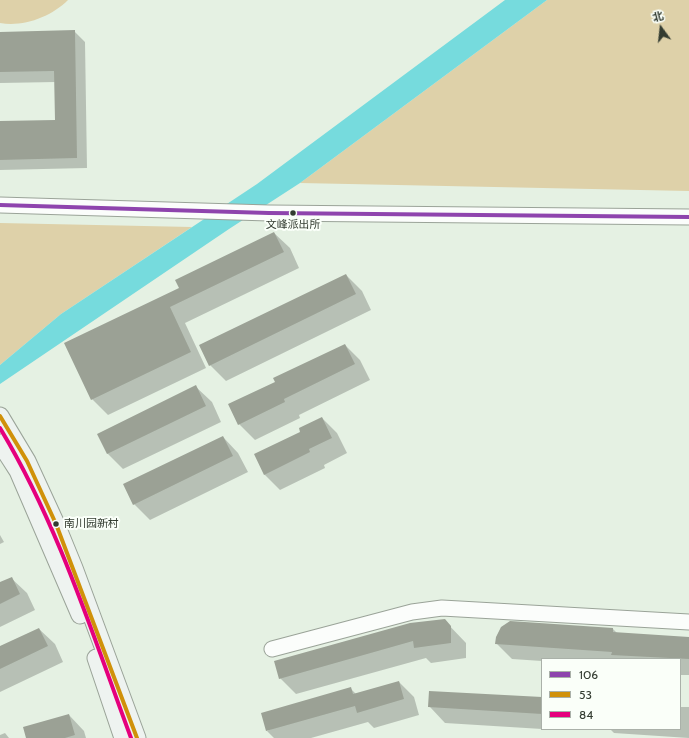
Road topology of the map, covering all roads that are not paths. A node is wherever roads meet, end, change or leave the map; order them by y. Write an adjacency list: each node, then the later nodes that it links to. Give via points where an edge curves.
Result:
1 (0, 205): 2 (street, via 269,214)
2 (689, 217)
3 (0, 416): 8 (main road, via 28,461 62,539)
4 (0, 443): 7 (main road, via 18,471 64,577 92,646)
5 (689, 622): 6 (street, via 442,608 412,612)
6 (272, 649)
7 (124, 738)
8 (137, 738)

